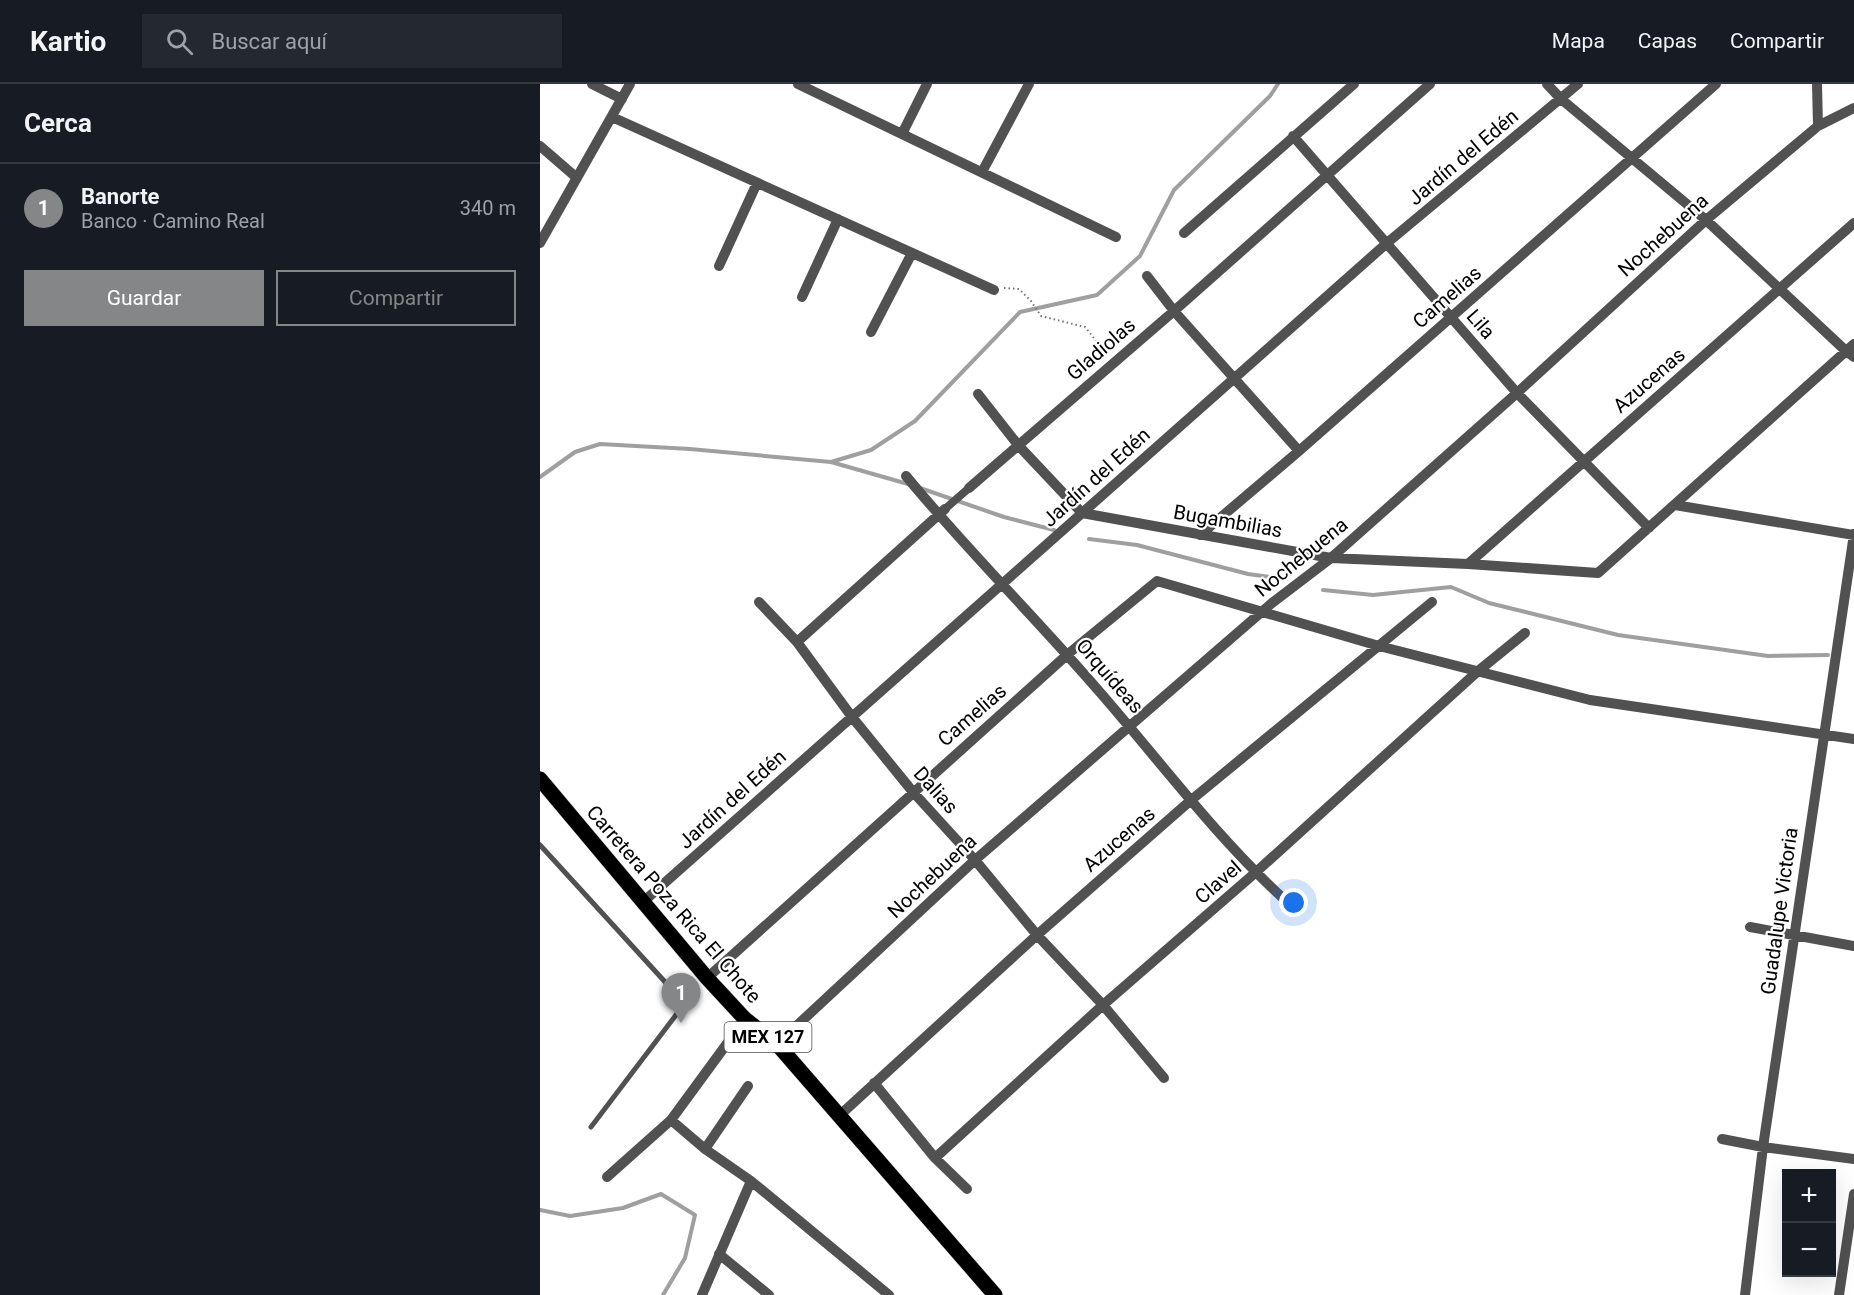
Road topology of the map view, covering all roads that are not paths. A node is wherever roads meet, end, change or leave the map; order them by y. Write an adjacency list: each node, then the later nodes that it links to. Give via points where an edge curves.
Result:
1 (592, 84): 13 (street)
2 (630, 84): 13 (street)
3 (798, 84): 12 (street)
4 (927, 84): 18 (street)
5 (1029, 84): 22 (street)
6 (1354, 84): 19 (street)
7 (1430, 84): 23 (street, Gladiolas)
8 (1547, 84): 14 (street)
9 (1578, 84): 14 (street, Jardín del Edén)
10 (1716, 84): 21 (street, Camelias)
11 (1817, 84): 17 (street)
12 (821, 89): 18 (street)
13 (622, 99): 16 (street)
14 (1561, 99): 21 (street); 32 (street, Jardín del Edén)
15 (1854, 108): 17 (street, Nochebuena)
16 (612, 117): 24 (street); 25 (street)
17 (1818, 126): 27 (street, Nochebuena)
18 (902, 134): 22 (street)
19 (1293, 136): 23 (street, Lila); 29 (street)
20 (540, 146): 24 (street)
21 (1632, 158): 27 (street); 40 (street, Camelias)
22 (982, 172): 30 (street)
23 (1326, 175): 32 (street, Lila); 39 (street, Gladiolas)
24 (577, 178): 31 (street)
25 (757, 183): 26 (street); 34 (street)
26 (838, 219): 33 (street); 38 (street)
27 (1706, 220): 36 (street); 44 (street, Nochebuena)
28 (1854, 223): 36 (street, Azucenas)
29 (1184, 233)
30 (1116, 237)
31 (540, 242)
32 (1387, 243): 40 (street, Lila); 43 (street, Jardín del Edén)
33 (912, 253): 37 (street); 41 (street)
34 (719, 266)
35 (1147, 276): 39 (street)
36 (1779, 289): 42 (street); 48 (street, Azucenas)
37 (994, 290)
38 (802, 297)
39 (1174, 311): 43 (street); 46 (street, Gladiolas)
40 (1451, 317): 44 (street, Lila); 47 (street, Camelias)
41 (871, 332)
42 (1851, 351): 51 (street)
43 (1235, 378): 47 (street); 53 (street, Jardín del Edén)
44 (1517, 393): 48 (street, Lila); 57 (street, Nochebuena)
45 (978, 394): 46 (street)
46 (1018, 445): 50 (street, Gladiolas); 53 (street)
47 (1299, 451): 55 (street, Camelias)
48 (1584, 461): 54 (street, Lila); 58 (street, Azucenas)
49 (906, 476): 52 (street, Orquídeas)
50 (969, 488): 52 (street, Gladiolas)
51 (1675, 505): 54 (street); 56 (street)
52 (941, 512): 59 (street, Orquídeas); 64 (street, Gladiolas)
53 (1082, 513): 55 (street, Bugambilias); 59 (street, Jardín del Edén)
54 (1649, 528): 58 (street, Bugambilias, via 1598,573)
55 (1200, 535): 57 (street, Bugambilias)
56 (1854, 535): 70 (street, Guadalupe Victoria)
57 (1331, 558): 58 (street, Bugambilias); 62 (street, Nochebuena)
58 (1468, 564)
59 (1002, 584): 66 (street, Orquídeas); 68 (street, Jardín del Edén)
60 (759, 602): 64 (street, Dalias)
61 (1432, 602): 65 (street, Azucenas)
62 (1261, 613): 65 (street); 66 (street, Camelias, via 1157,581); 69 (street, Nochebuena)
63 (1525, 633): 67 (street, Clavel)
64 (797, 642): 68 (street, Dalias)
65 (1379, 646): 67 (street); 74 (street, Azucenas)
66 (1068, 654): 69 (street, Orquídeas); 73 (street, Camelias)
67 (1477, 672): 70 (street, via 1590,700); 77 (street, Clavel)
68 (852, 717): 73 (street, Dalias); 79 (street, Jardín del Edén)
69 (1130, 726): 74 (street, Orquídeas); 76 (street, Nochebuena)
70 (1824, 733): 71 (street); 81 (street, Guadalupe Victoria)
71 (1854, 739)
72 (540, 780): 79 (main road, Carretera Poza Rica El Chote / MEX 127)
73 (913, 792): 76 (street, Dalias); 84 (street, Camelias)
74 (1190, 801): 77 (street, Orquídeas); 82 (street, Azucenas)
75 (541, 850): 93 (lane, via 681,1003 679,1011)
76 (975, 860): 82 (street, Dalias); 87 (street, Nochebuena)
77 (1255, 873): 78 (street, Orquídeas); 85 (street, Clavel)
78 (1286, 901)
79 (643, 902): 84 (main road, Carretera Poza Rica El Chote / MEX 127)
80 (1750, 927): 81 (street)
81 (1794, 934): 83 (street); 95 (street, Guadalupe Victoria)
82 (1037, 935): 85 (street, Dalias); 89 (street, Azucenas)
83 (1854, 946)
84 (707, 978): 86 (main road, Carretera Poza Rica El Chote / MEX 127)
85 (1103, 1005): 88 (street, Dalias); 97 (street, Clavel)
86 (745, 1019): 87 (main road, Carretera Poza Rica El Chote / MEX 127); 92 (street)
87 (777, 1044): 91 (main road, Carretera Poza Rica El Chote / MEX 127)
88 (1164, 1078)
89 (874, 1083): 91 (street, Azucenas); 97 (street)
90 (748, 1086): 96 (street)
91 (840, 1115): 107 (main road, Carretera Poza Rica El Chote / MEX 127)
92 (671, 1120): 96 (street); 99 (street)
93 (591, 1127)
94 (1722, 1139): 95 (street)
95 (1763, 1147): 98 (street); 108 (street, Guadalupe Victoria)
96 (705, 1149): 100 (street)
97 (935, 1158): 101 (street)
98 (1854, 1159)
99 (607, 1177)
100 (751, 1181): 103 (street); 106 (street)
101 (966, 1189)
102 (1854, 1194): 109 (street)
103 (719, 1254): 104 (street); 105 (street)
104 (702, 1295)
105 (769, 1295)
106 (889, 1295)
107 (995, 1295)
108 (1745, 1295)
109 (1839, 1295)

